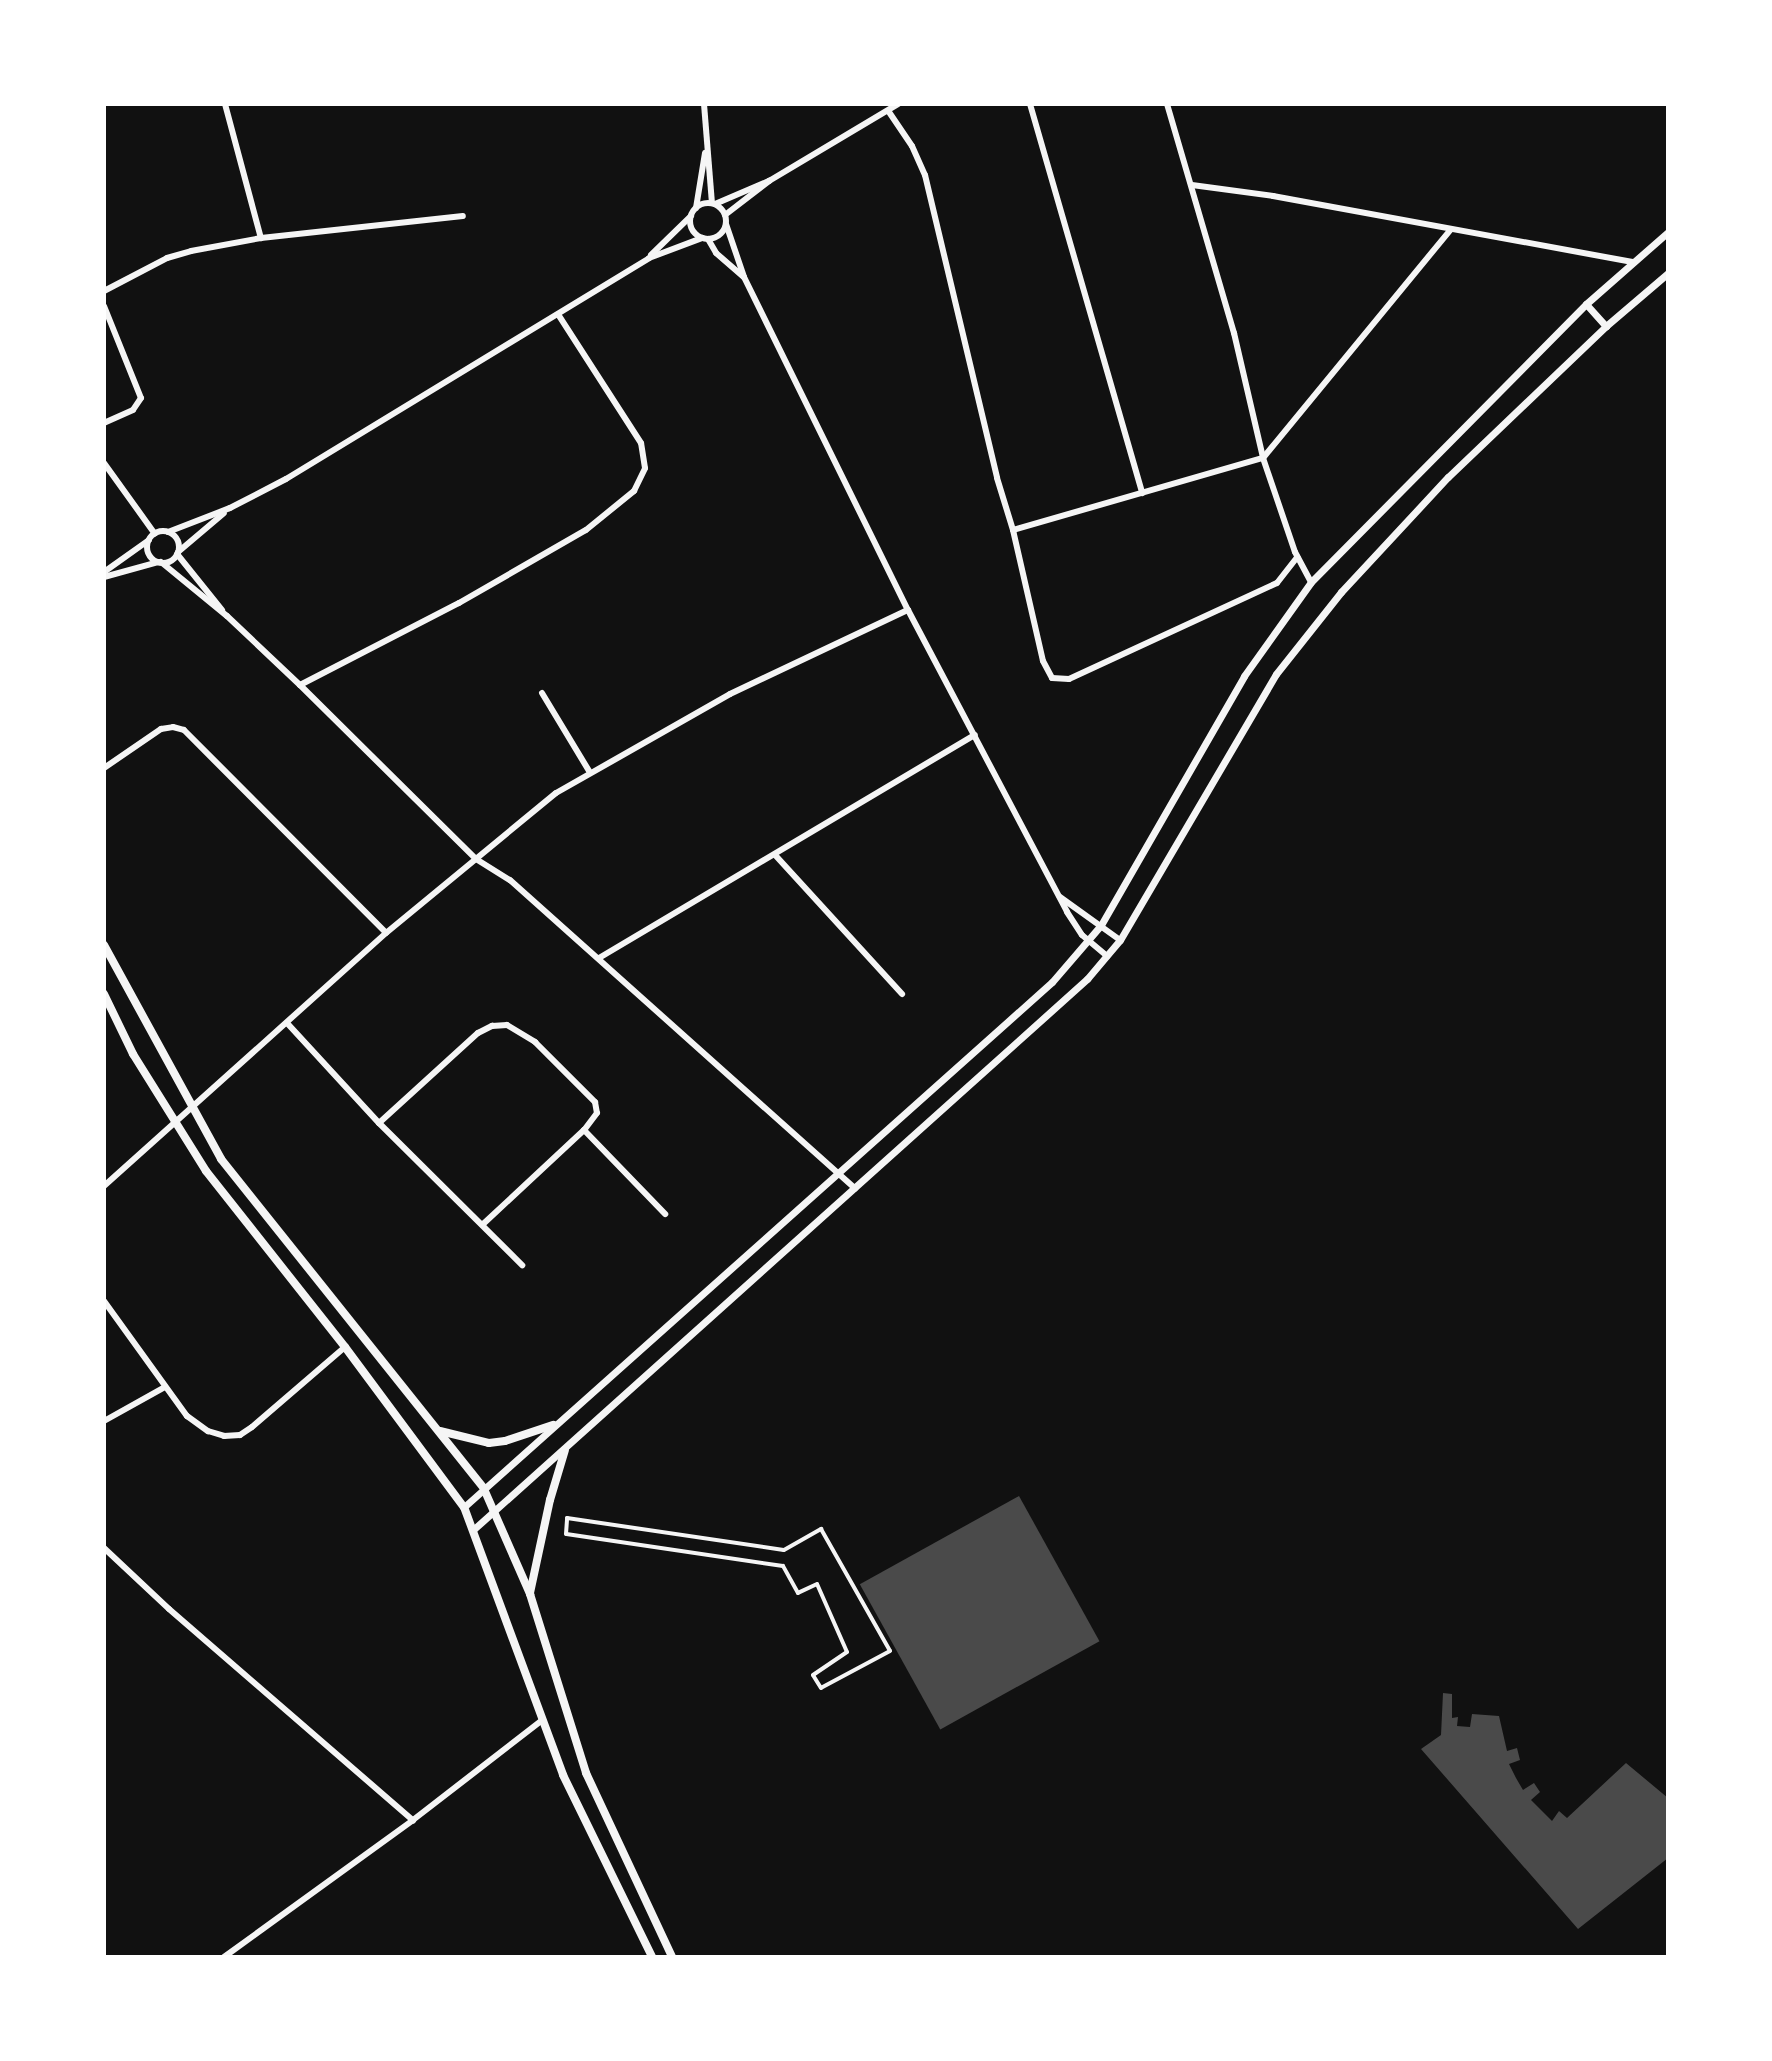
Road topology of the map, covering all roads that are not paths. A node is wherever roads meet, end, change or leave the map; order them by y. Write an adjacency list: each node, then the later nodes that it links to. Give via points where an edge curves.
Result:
1 (225, 104): 18 (street)
2 (704, 104): 7 (street)
3 (898, 104): 6 (street)
4 (1030, 104): 32 (street)
5 (1167, 104): 9 (street)
6 (889, 112): 8 (street); 34 (street, via 925,175)
7 (706, 150): 10 (street); 11 (street)
8 (769, 181): 10 (street); 12 (street)
9 (1192, 185): 16 (street); 30 (street)
10 (713, 204): 11 (street); 12 (street)
11 (696, 208): 14 (street)
12 (725, 215): 15 (street)
13 (463, 216): 18 (street)
14 (691, 216): 19 (street, via 692,229); 20 (street)
15 (726, 224): 19 (street, via 718,236); 23 (street)
16 (1450, 230): 21 (street); 30 (street)
17 (1668, 232): 21 (street)
18 (261, 238): 24 (street, via 178,255)
19 (705, 238): 20 (street); 23 (street)
20 (649, 258): 27 (street)
21 (1634, 262): 25 (street)
22 (1668, 273): 28 (street)
23 (744, 277): 42 (street)
24 (104, 291)
25 (1586, 304): 28 (street); 41 (street)
26 (104, 306): 29 (street, via 141,398 133,410)
27 (558, 314): 33 (street); 44 (street, via 641,443 645,468 634,491 578,535)
28 (1606, 326): 54 (street, via 1366,563 1276,674)
29 (104, 423)
30 (1263, 458): 32 (street); 38 (street)
31 (104, 463): 36 (street)
32 (1142, 493): 34 (street)
33 (230, 508): 35 (street); 37 (street)
34 (1013, 530): 38 (street, via 1043,661 1052,678 1061,680 1277,583)
35 (168, 532): 36 (street); 37 (street, via 178,542)
36 (152, 537): 39 (street, via 148,553); 40 (street)
37 (178, 553): 39 (street); 43 (street)
38 (1297, 557): 41 (street)
39 (159, 562): 40 (street); 43 (street)
40 (104, 575)
41 (1311, 582): 52 (street, via 1244,676)
42 (908, 610): 46 (street); 48 (street, via 730,694)
43 (227, 616): 44 (street)
44 (300, 685): 50 (street)
45 (542, 693): 48 (street)
46 (975, 735): 49 (street); 51 (street)
47 (104, 768): 53 (street, via 153,733 169,727 184,730)
48 (589, 771): 50 (street)
49 (776, 856): 58 (street); 60 (street)
50 (476, 859): 53 (street); 58 (street, via 510,880)
51 (1060, 897): 52 (street); 55 (street)
52 (1101, 925): 54 (street); 55 (street)
53 (386, 933): 61 (street)
54 (1120, 940): 57 (street)
55 (1090, 942): 57 (street); 66 (street, via 1052,982)
56 (104, 945): 62 (main road)
57 (1107, 956): 68 (street)
58 (599, 958): 66 (street)
59 (104, 994): 63 (main road)
60 (902, 994)
61 (287, 1023): 62 (street); 64 (street)
62 (192, 1108): 63 (street); 77 (main road, via 207,1139 263,1216)
63 (175, 1123): 67 (street); 73 (main road, via 223,1196)
64 (379, 1123): 65 (street, via 478,1033 507,1025 535,1042 595,1102 597,1113); 70 (street)
65 (584, 1130): 69 (street); 70 (street)
66 (837, 1171): 68 (street); 76 (street)
67 (104, 1186)
68 (855, 1189): 78 (street)
69 (665, 1214)
70 (482, 1225): 71 (street)
71 (522, 1265)
72 (104, 1301): 74 (street)
73 (345, 1347): 74 (street, via 240,1435 208,1431 187,1416); 80 (main road)
74 (165, 1387): 75 (street)
75 (104, 1421)
76 (553, 1425): 77 (main road, via 489,1443); 79 (street)
77 (440, 1431): 79 (main road)
78 (565, 1450): 81 (street); 85 (main road)
79 (484, 1489): 80 (street); 81 (main road)
80 (464, 1507): 83 (main road)
81 (497, 1512): 83 (street); 85 (main road)
82 (567, 1518): 82 (street, via 566,1534 783,1566 798,1593 817,1584 847,1652 813,1675 821,1688 890,1651 821,1529 784,1550)
83 (474, 1529): 86 (main road)
84 (104, 1548): 87 (street)
85 (530, 1594): 90 (main road, via 586,1773)
86 (541, 1721): 87 (street); 89 (main road, via 580,1814)
87 (413, 1820): 88 (street)
88 (224, 1957)
89 (652, 1957)
90 (672, 1957)

